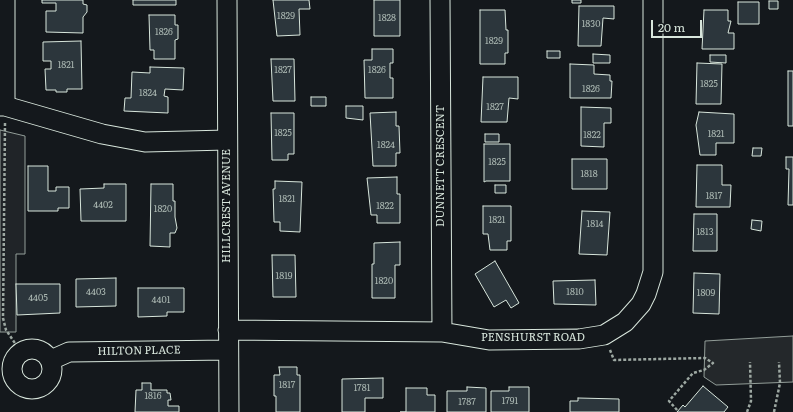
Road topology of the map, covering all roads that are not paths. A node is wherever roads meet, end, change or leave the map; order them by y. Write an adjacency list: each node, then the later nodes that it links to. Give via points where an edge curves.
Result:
1 (5, 0): 5 (street)
2 (227, 0): 6 (street, HILLCREST AVENUE)
3 (440, 0): 8 (street, DUNNETT CRESCENT)
4 (653, 0): 8 (street, PENSHURST ROAD, via 653,272 646,294 634,313 604,335 579,339 489,340)
5 (3, 106): 6 (street, via 102,134 145,142)
6 (227, 140): 7 (street, HILLCREST AVENUE)
7 (228, 330): 8 (street, PENSHURST ROAD); 9 (street, HILLCREST AVENUE)
8 (442, 332)
9 (228, 350): 10 (street, HILTON PLACE, via 70,352); 11 (street, HILLCREST AVENUE)
10 (51, 360): 10 (street, via 52,373 46,384 34,390 27,389 16,381 12,369 16,357 21,352 34,349 41,351)
11 (229, 412)

